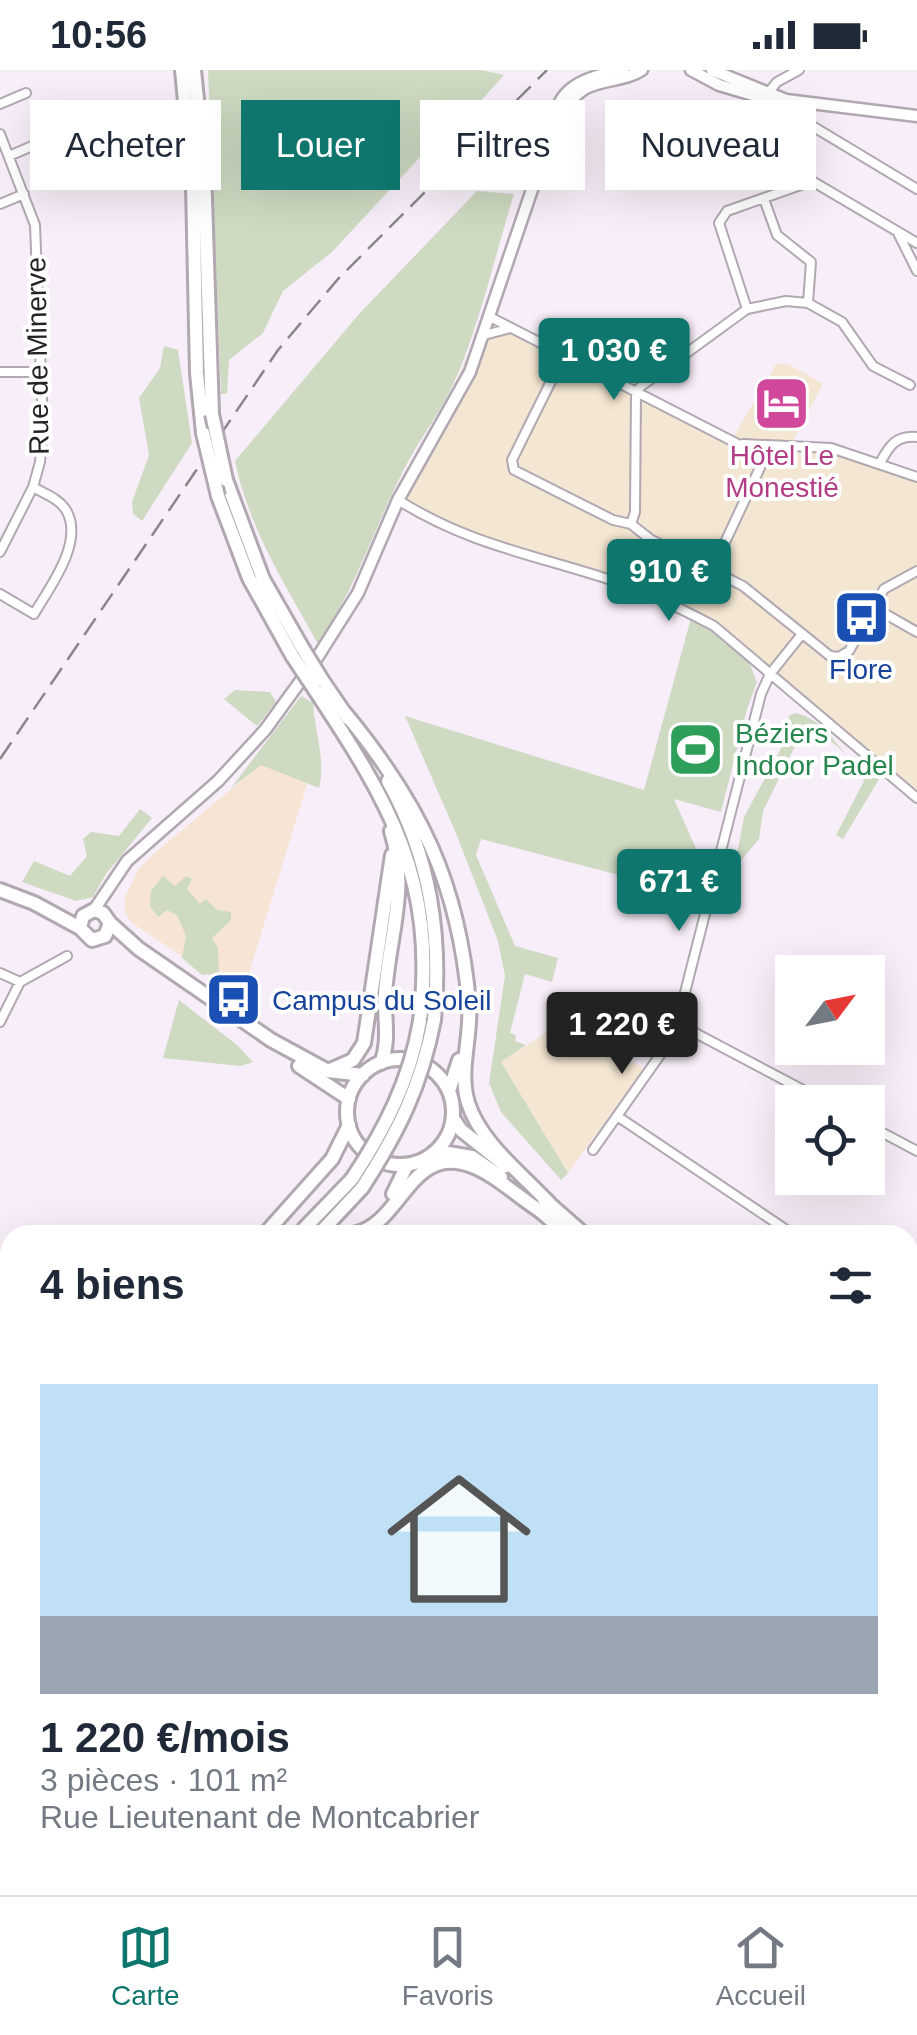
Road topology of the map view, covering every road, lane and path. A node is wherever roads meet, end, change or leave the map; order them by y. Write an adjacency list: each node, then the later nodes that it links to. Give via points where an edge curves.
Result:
1 (182, 70): 52 (main road, bridge, via 203,433 248,578)
2 (194, 70): 52 (main road, bridge, via 212,414 226,480)
3 (623, 70): 10 (street, via 598,74)
4 (642, 70): 11 (street)
5 (691, 70): 9 (street, via 719,85)
6 (712, 70): 9 (street)
7 (799, 70): 9 (street)
8 (26, 93): 14 (street)
9 (781, 97): 12 (street); 13 (street); 15 (street)
10 (562, 100)
11 (571, 100)
12 (784, 100)
13 (784, 100)
14 (0, 104)
15 (917, 116)
16 (816, 128): 20 (street)
17 (0, 134): 19 (street, Rue de Minerve)
18 (30, 147): 19 (street)
19 (9, 156): 22 (street, Rue de Minerve)
20 (917, 189)
21 (532, 190): 30 (street)
22 (24, 194): 24 (street); 35 (street, Rue de Minerve, via 35,225)
23 (764, 199): 25 (street, via 812,181); 28 (street, via 776,235 811,262); 29 (street, via 727,212 719,223)
24 (0, 204)
25 (898, 233): 26 (street); 27 (street)
26 (917, 244)
27 (917, 270)
28 (808, 303): 29 (street); 36 (street, via 842,322 873,366)
29 (747, 308): 37 (street)
30 (490, 318): 31 (street); 32 (street)
31 (507, 329): 32 (street); 33 (street)
32 (484, 334): 43 (street, via 464,384)
33 (564, 357): 37 (street); 44 (street, via 512,460 514,470)
34 (0, 372): 35 (street)
35 (43, 372): 42 (street, Rue de Minerve, via 44,426)
36 (910, 385)
37 (636, 393): 39 (street); 44 (street)
38 (917, 438): 40 (street, via 890,444)
39 (760, 453): 40 (street, via 831,448); 46 (street, via 759,476)
40 (880, 463): 41 (street)
41 (917, 478)
42 (33, 487): 45 (street, Rue de Minerve); 48 (street, via 64,508 71,528 60,569 34,614)
43 (398, 500): 53 (street, via 436,524 610,579 684,610 714,626); 61 (street, via 358,593 315,661 218,782 128,860)
44 (631, 524): 46 (street)
45 (0, 552)
46 (712, 570): 51 (street)
47 (917, 571): 49 (street, via 892,582)
48 (0, 594)
49 (874, 607): 50 (street); 51 (street, via 839,657)
50 (917, 632)
51 (802, 634): 53 (street)
52 (298, 653): 54 (main road, bridge)
53 (770, 674): 57 (street); 72 (street, via 679,1008)
54 (319, 685): 55 (main road); 56 (main road)
55 (345, 714): 66 (main road, via 397,781 430,839); 70 (main road, via 398,800 424,864 438,943)
56 (374, 782): 58 (main road); 70 (main road, via 398,830 421,911)
57 (917, 798)
58 (392, 837): 73 (main road, via 401,884); 74 (main road, via 367,1033 353,1060)
59 (0, 890): 60 (main road)
60 (34, 903): 61 (main road); 62 (main road)
61 (98, 915): 62 (main road); 63 (main road, via 108,932); 64 (main road)
62 (80, 928): 63 (main road, via 89,939)
63 (103, 938): 64 (main road)
64 (139, 949): 69 (main road)
65 (67, 956): 68 (street)
66 (464, 963): 77 (main road, via 464,1036); 88 (main road, via 468,1102 480,1129)
67 (0, 973): 68 (street)
68 (20, 982): 71 (street)
69 (222, 1007): 74 (main road); 78 (main road, via 268,1048)
70 (427, 1020): 87 (main road, bridge, via 426,1062 410,1105 394,1140)
71 (0, 1022)
72 (682, 1024): 76 (street); 79 (street)
73 (381, 1063): 75 (main road); 77 (main road, via 422,1064)
74 (328, 1071): 75 (main road)
75 (363, 1075): 78 (main road)
76 (795, 1085)
77 (449, 1091): 80 (main road)
78 (349, 1099): 81 (main road)
79 (617, 1116): 83 (street); 96 (street)
80 (453, 1118): 84 (main road); 88 (main road)
81 (349, 1125): 86 (main road, via 373,1157); 89 (main road, via 332,1159)
82 (885, 1134): 85 (street)
83 (592, 1150)
84 (436, 1151): 86 (main road); 88 (main road, via 478,1160)
85 (917, 1151)
86 (407, 1164): 92 (main road, via 392,1196)
87 (357, 1183): 90 (main road); 91 (main road)
88 (547, 1209): 93 (main road, via 472,1166 449,1164 416,1177); 94 (main road); 95 (main road)
89 (273, 1225)
90 (309, 1225)
91 (326, 1225)
92 (364, 1225)
93 (372, 1225)
94 (560, 1225)
95 (570, 1225)
96 (779, 1225)

